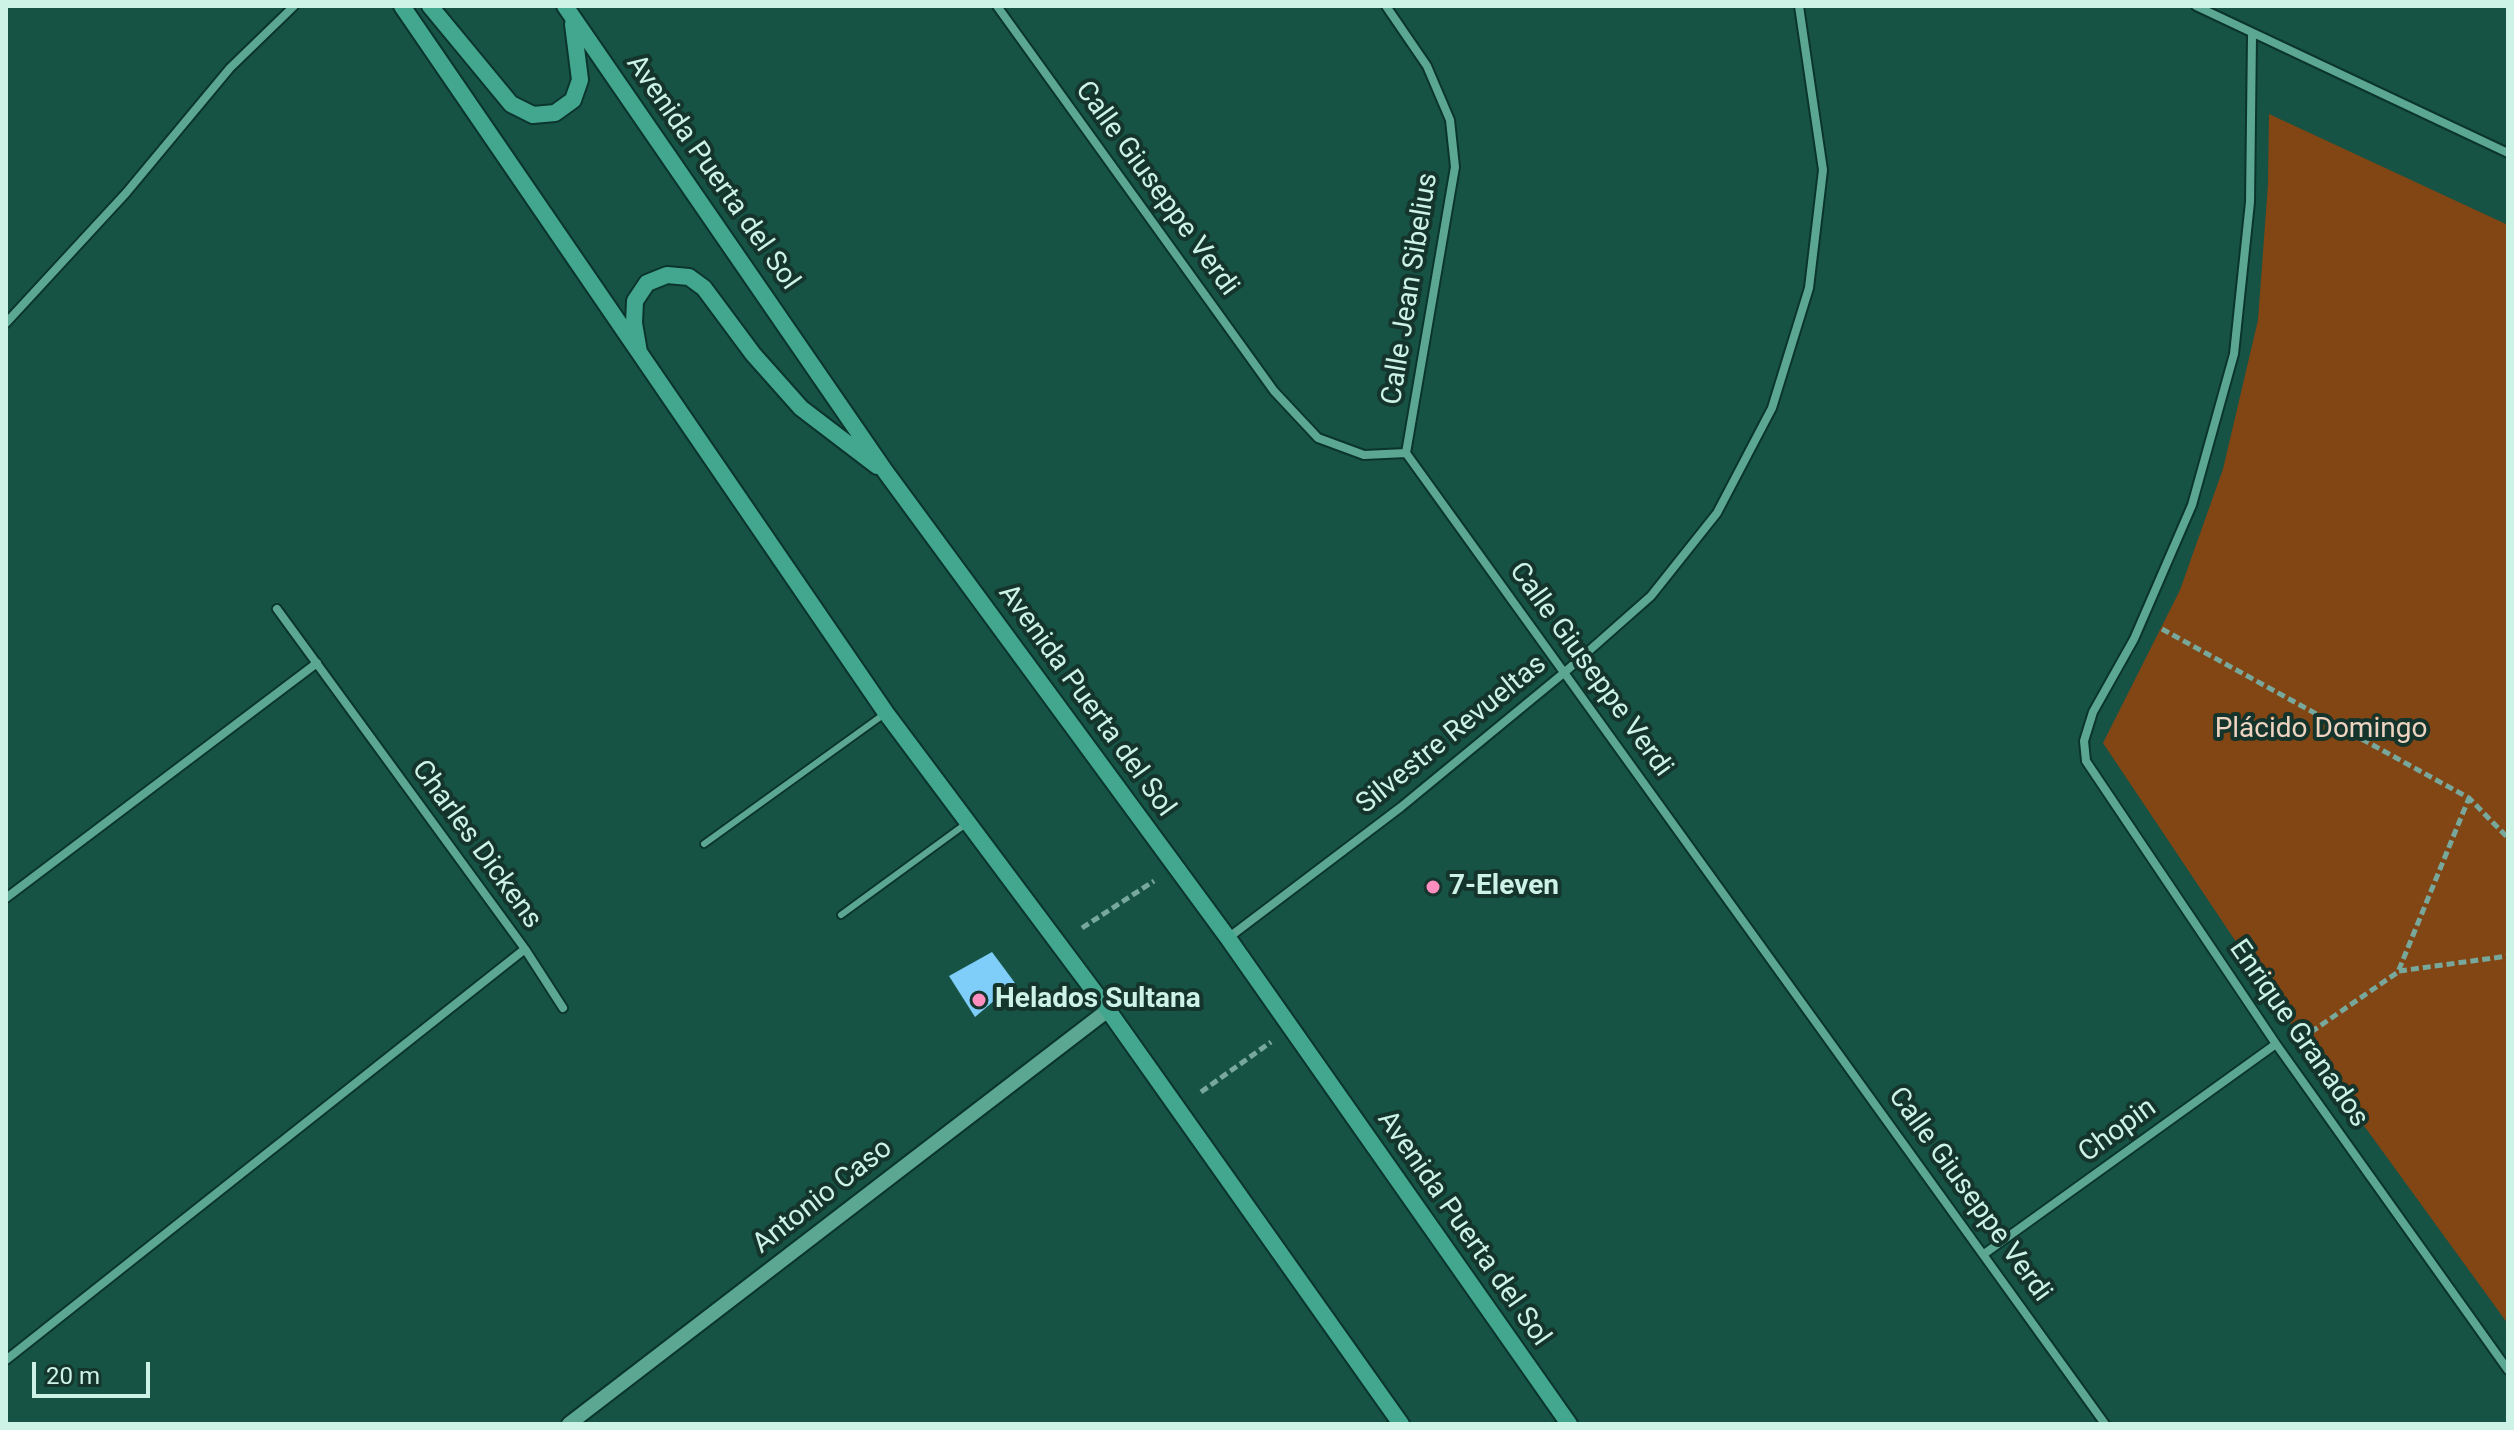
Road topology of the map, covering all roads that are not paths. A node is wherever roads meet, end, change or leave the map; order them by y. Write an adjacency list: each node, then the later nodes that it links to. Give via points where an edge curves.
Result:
1 (294, 6): 11 (street, via 230,68 126,193)
2 (402, 6): 12 (main road)
3 (430, 6): 8 (main road, via 511,104 533,115 555,113 573,100 580,80)
4 (997, 6): 13 (street, Calle Giuseppe Verdi, via 1283,400 1318,438 1364,455)
5 (1386, 6): 13 (street, Calle Jean Sibelius, via 1427,66 1450,120 1455,167)
6 (1799, 6): 17 (street, Silvestre Revueltas, via 1823,170 1809,288 1772,408 1717,513 1651,596)
7 (2196, 6): 9 (street)
8 (568, 11): 14 (main road, Avenida Puerta del Sol)
9 (2252, 36): 10 (street); 27 (street, Enrique Granados, via 2250,202 2234,354 2192,505 2084,741 2086,761 2099,785)
10 (2508, 153)
11 (6, 323)
12 (640, 359): 14 (main road, via 635,301 647,283 667,275 689,277 704,288 801,408); 18 (main road)
13 (1406, 453): 17 (street, Calle Giuseppe Verdi)
14 (885, 471): 23 (main road, Avenida Puerta del Sol)
15 (277, 609): 16 (street, Charles Dickens)
16 (317, 663): 21 (street); 24 (street, Charles Dickens)
17 (1565, 672): 23 (street, Silvestre Revueltas, via 1401,807); 28 (street, Calle Giuseppe Verdi)
18 (886, 713): 19 (main road); 20 (lane)
19 (968, 822): 22 (lane); 26 (main road)
20 (704, 844)
21 (6, 898)
22 (841, 915)
23 (1228, 938): 33 (main road, Avenida Puerta del Sol)
24 (525, 949): 25 (street); 29 (street, Charles Dickens)
25 (563, 1008)
26 (1108, 1010): 31 (street, Antonio Caso); 32 (main road)
27 (2276, 1044): 28 (street, Chopin); 30 (street, Enrique Granados)
28 (1984, 1254): 34 (street, Calle Giuseppe Verdi)
29 (6, 1360)
30 (2508, 1370)
31 (569, 1424)
32 (1401, 1424)
33 (1569, 1424)
34 (2105, 1424)

